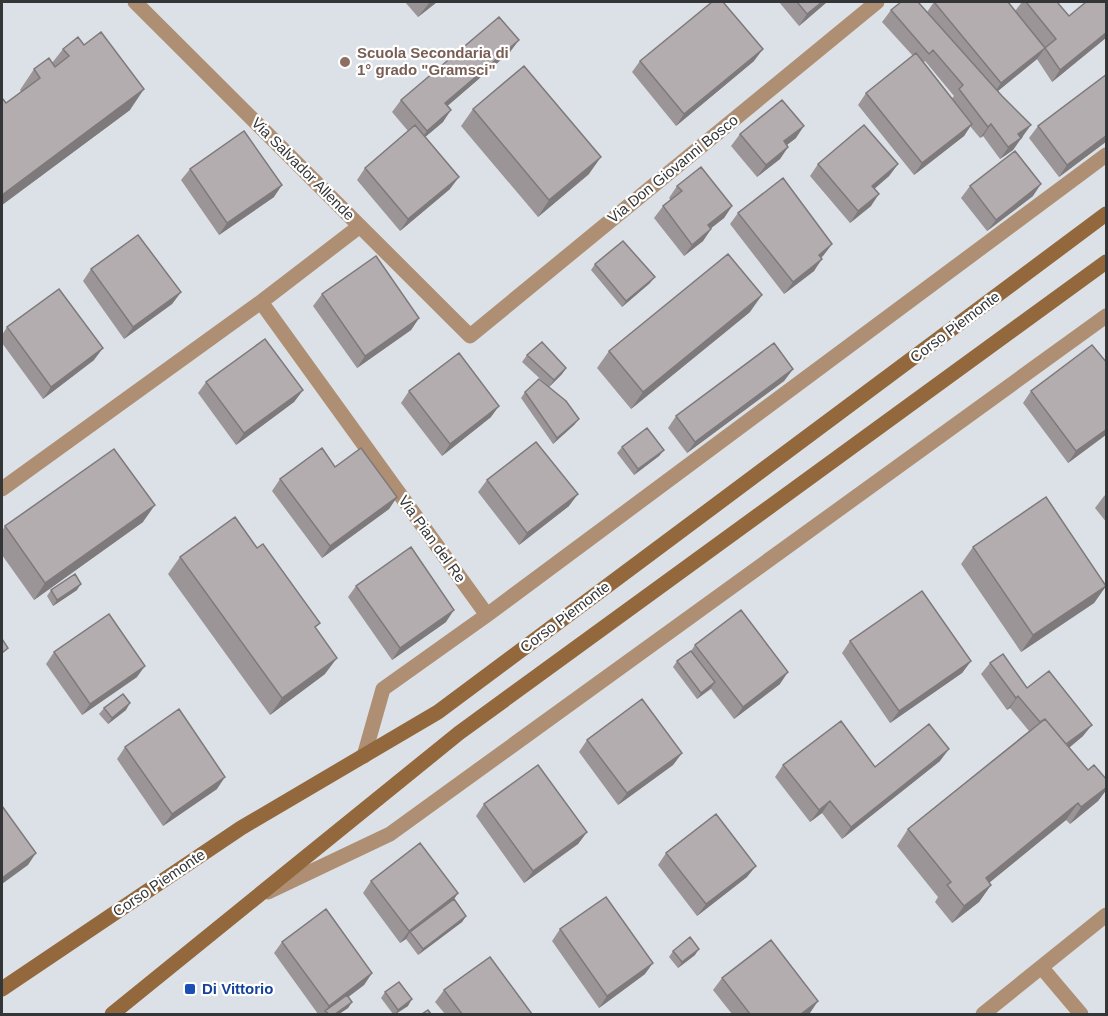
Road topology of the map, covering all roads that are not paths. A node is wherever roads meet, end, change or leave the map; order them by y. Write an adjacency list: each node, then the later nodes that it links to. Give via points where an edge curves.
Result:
1 (135, 2): 5 (street, Via Salvador Allende)
2 (877, 2): 9 (street, Via Don Giovanni Bosco)
3 (1107, 155): 11 (street)
4 (1107, 214): 12 (main road, Corso Piemonte, via 438,712)
5 (360, 226): 7 (street); 9 (street, Via Salvador Allende)
6 (1107, 262): 13 (main road, Corso Piemonte, via 459,733)
7 (261, 302): 10 (street); 11 (street, Via Pian del Re)
8 (1107, 316): 13 (street, Corso Piemonte, via 390,834)
9 (470, 336)
10 (2, 489)
11 (487, 615): 12 (street, via 384,689)
12 (364, 756): 16 (main road, Corso Piemonte, via 241,828)
13 (257, 897): 17 (main road, Corso Piemonte)
14 (1107, 915): 15 (street)
15 (1042, 968): 18 (street); 19 (street)
16 (2, 989)
17 (112, 1014)
18 (984, 1014)
19 (1081, 1014)

